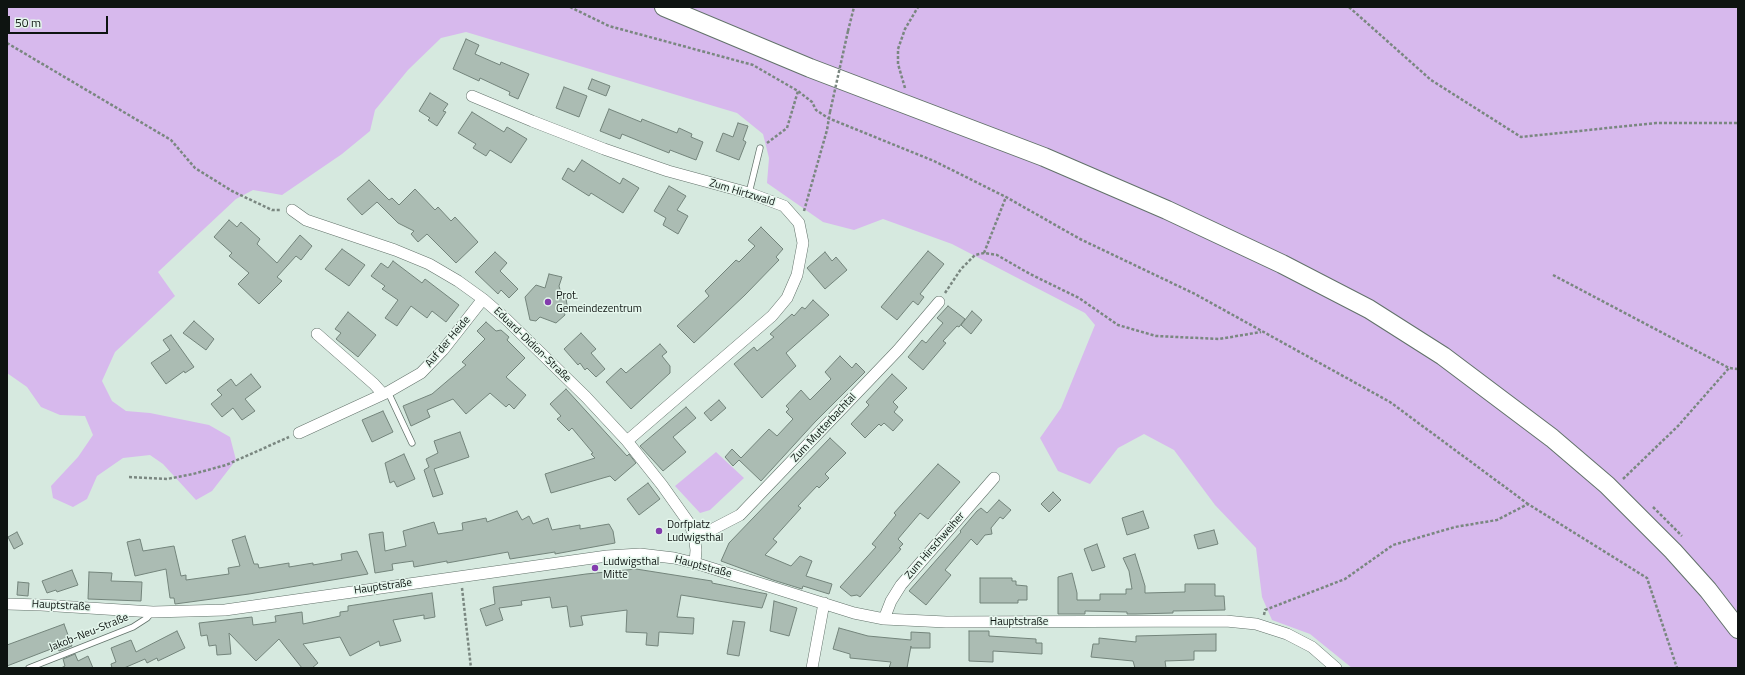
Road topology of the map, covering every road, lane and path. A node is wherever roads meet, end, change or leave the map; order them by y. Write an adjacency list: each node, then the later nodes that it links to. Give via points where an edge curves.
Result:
1 (570, 7): 8 (path, via 609,26 753,64)
2 (664, 7): 41 (highway, via 810,68 1044,157 1167,210 1282,264 1369,309 1443,356 1583,464 1673,552 1708,590)
3 (854, 7): 10 (path, bridge)
4 (918, 7): 7 (path, via 905,29 898,49 898,64)
5 (1349, 7): 11 (path, via 1431,80 1521,137 1656,123)
6 (7, 43): 15 (path, via 171,140 195,168 232,190 272,210)
7 (905, 88)
8 (798, 91): 10 (path, via 812,102 816,110); 12 (path, via 787,128)
9 (472, 96): 13 (street, Zum Hirtzwald, via 604,149 668,171)
10 (828, 118): 14 (path, via 934,160); 16 (path, via 809,196)
11 (1738, 123)
12 (760, 148): 13 (lane)
13 (749, 193): 16 (street, Zum Hirtzwald, via 784,206)
14 (1006, 197): 17 (path); 21 (path, via 1080,239 1195,294)
15 (292, 210): 19 (street, Eduard-Didion-Straße, via 306,220 429,264)
16 (799, 223): 27 (street, Zum Hirtzwald, via 803,243 797,274 787,298 772,316)
17 (984, 253): 20 (path, via 975,255 961,269); 21 (path, via 997,255 1078,298 1118,325 1156,336 1219,338)
18 (1553, 275): 23 (path)
19 (483, 299): 25 (street, Auf der Heide, via 443,350 421,373); 27 (street, Eduard-Didion-Straße, via 551,362)
20 (939, 302): 33 (street, Zum Mutterbachtal, via 898,350 740,515 713,529)
21 (1262, 332): 32 (path, via 1390,402)
22 (317, 334): 25 (street)
23 (1729, 368): 24 (path); 31 (path, via 1678,426)
24 (1738, 369)
25 (385, 393): 26 (street, Auf der Heide); 28 (lane)
26 (299, 433): 29 (path, via 226,465 193,474 167,478)
27 (627, 441): 33 (street, Eduard-Didion-Straße, via 662,485 689,523)
28 (412, 443)
29 (129, 477)
30 (994, 478): 39 (street, Zum Hirschweiher, via 901,585)
31 (1623, 479)
32 (1528, 504): 40 (path, via 1497,520 1455,527 1393,545 1345,579 1265,610); 46 (path, via 1647,578)
33 (694, 535): 34 (street, Eduard-Didion-Straße)
34 (695, 563): 35 (street, Hauptstraße, via 640,554 607,556); 36 (street, Hauptstraße)
35 (460, 576): 38 (street, Hauptstraße, via 225,610); 43 (path)
36 (824, 603): 39 (street, Hauptstraße); 44 (street)
37 (7, 604): 38 (street, Hauptstraße)
38 (153, 612): 42 (lane, Jakob-Neu-Straße, via 133,627)
39 (884, 619): 40 (street, Hauptstraße, via 946,622 1226,621)
40 (1261, 626): 45 (street, Hauptstraße, via 1287,634 1312,647)
41 (1738, 629)
42 (29, 668)
43 (471, 668)
44 (812, 668)
45 (1336, 668)
46 (1677, 668)

